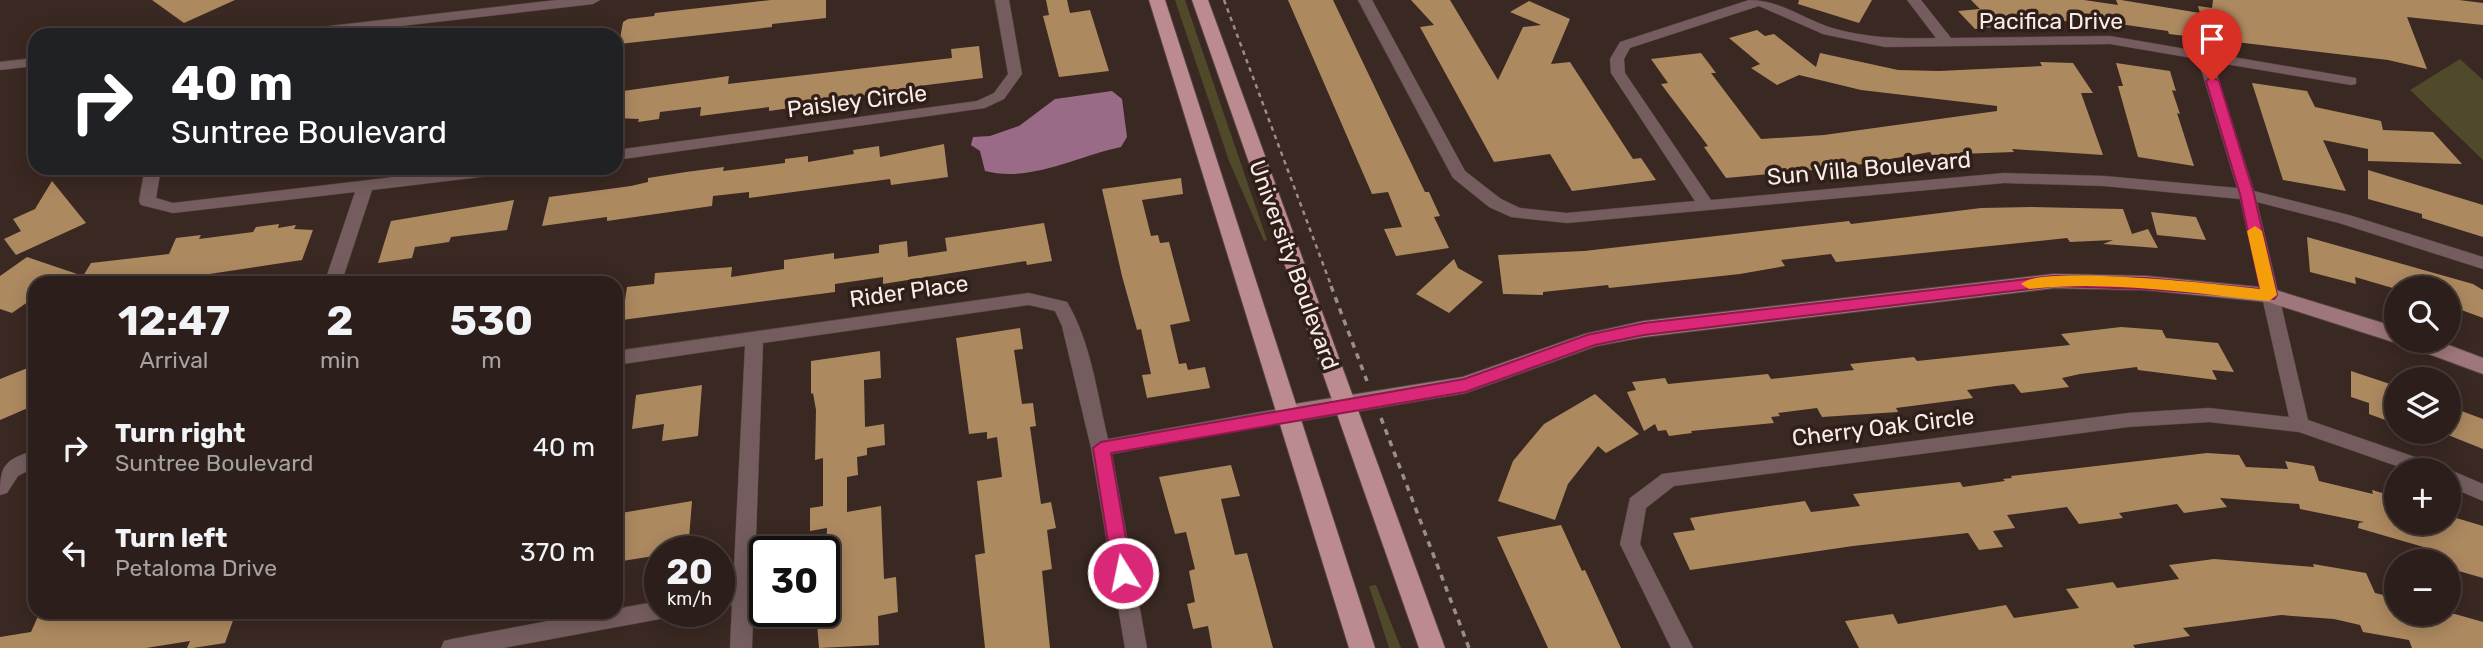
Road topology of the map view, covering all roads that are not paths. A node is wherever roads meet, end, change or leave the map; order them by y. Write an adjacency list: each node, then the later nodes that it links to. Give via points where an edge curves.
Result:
1 (593, 0): 8 (street)
2 (1002, 0): 14 (street, Paisley Circle, via 1015,74 999,96 980,105)
3 (1157, 0): 29 (main road, University Boulevard)
4 (1200, 0): 28 (main road, University Boulevard)
5 (1365, 0): 19 (street, Sun Villa Boulevard, via 1459,174 1495,203 1517,213 1567,218)
6 (1914, 0): 9 (street)
7 (1757, 1): 9 (street, Pacifica Drive, via 1828,31 1885,43); 19 (street, via 1625,45 1616,59 1618,73)
8 (347, 28)
9 (1948, 44): 10 (street, Pacifica Drive, via 2110,40)
10 (2205, 58): 13 (street, Pacifica Drive); 18 (street)
11 (28, 63): 12 (street)
12 (0, 66)
13 (2351, 81)
14 (623, 154)
15 (152, 175): 17 (street, via 147,201 173,208)
16 (459, 175): 17 (street)
17 (365, 187): 21 (street)
18 (2247, 194): 19 (street, Sun Villa Boulevard, via 2104,181 2004,178); 20 (street, Sun Villa Boulevard); 22 (street)
19 (1707, 206)
20 (2483, 264)
21 (335, 276)
22 (2269, 295): 23 (street); 28 (street, via 2146,283 2054,281 1593,339 1465,385); 30 (street)
23 (2384, 331)
24 (754, 337): 26 (street, Rider Place); 31 (street, Rider Place, via 1030,299 1061,306 1071,326); 37 (street)
25 (2448, 353): 27 (street)
26 (623, 357)
27 (2483, 366)
28 (1345, 404): 29 (street); 46 (main road, University Boulevard)
29 (1288, 414): 31 (street); 45 (main road, University Boulevard)
30 (2300, 425): 32 (street, Cherry Oak Circle); 47 (street, Cherry Oak Circle, via 2209,415 2128,420 1670,480 1637,504 1630,544)
31 (1101, 448): 44 (street)
32 (2396, 458)
33 (28, 462): 35 (street, via 11,471)
34 (2461, 483): 36 (street)
35 (0, 487)
36 (2483, 493)
37 (743, 594): 38 (street); 43 (street)
38 (735, 596)
39 (644, 613): 40 (street)
40 (623, 617)
41 (611, 619): 42 (street)
42 (452, 648)
43 (741, 648)
44 (1136, 648)
45 (1362, 648)
46 (1432, 648)
47 (1682, 648)

